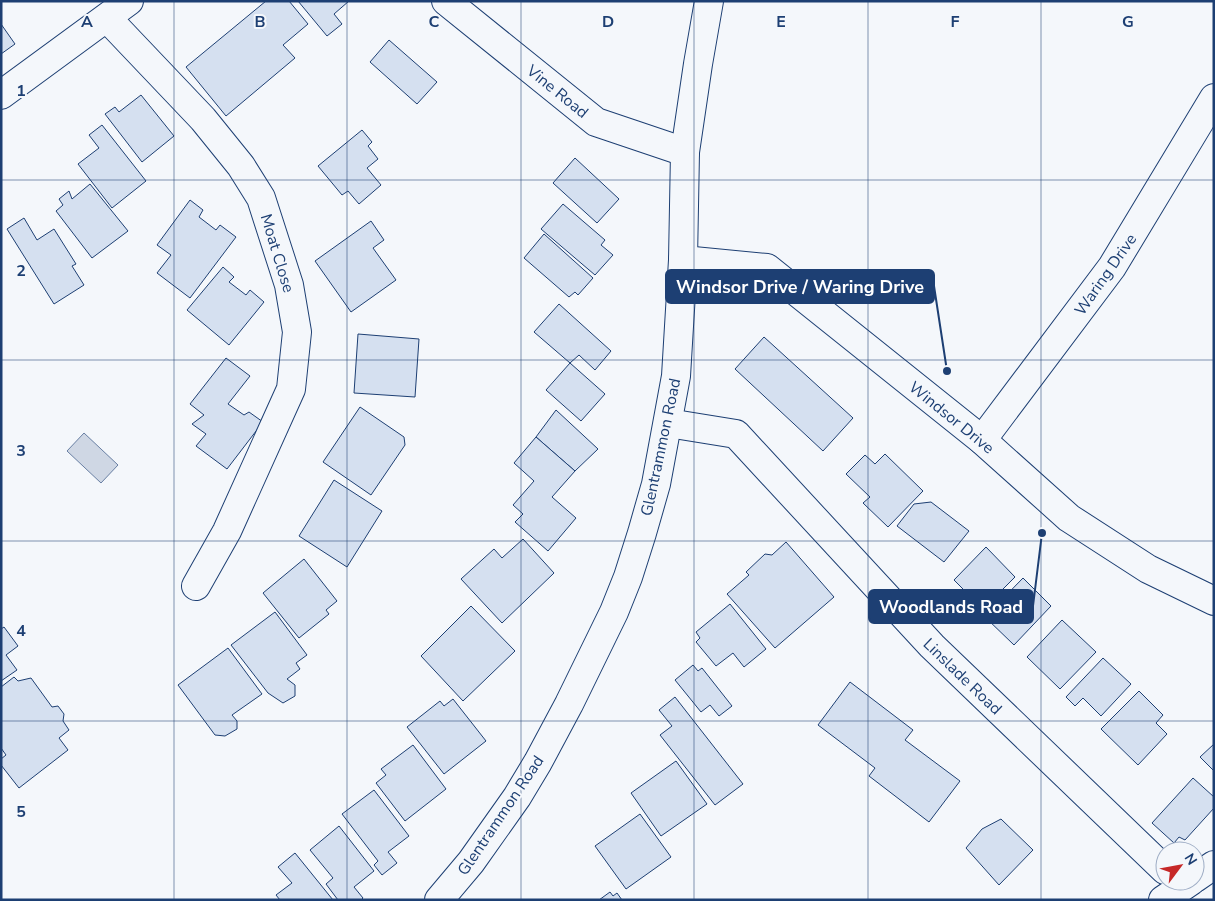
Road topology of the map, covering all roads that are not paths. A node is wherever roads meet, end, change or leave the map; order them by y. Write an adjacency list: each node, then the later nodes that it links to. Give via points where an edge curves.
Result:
1 (129, 1): 4 (street)
2 (446, 1): 7 (street, Vine Road, via 596,122)
3 (709, 1): 7 (street, Glentrammon Road)
4 (107, 18): 5 (street); 11 (street, Moat Close, via 203,119 241,166 261,198 289,285 297,332 291,389 227,531)
5 (1, 95)
6 (1214, 98): 10 (street, Waring Drive, via 1112,267)
7 (685, 152): 8 (street, Glentrammon Road)
8 (683, 260): 9 (street, Glentrammon Road, via 676,376); 10 (street, Windsor Drive, via 767,268)
9 (668, 423): 13 (street, Linslade Road, via 736,434 932,646); 14 (street, Glentrammon Road, via 656,484 628,577 592,660 517,797 471,862)
10 (982, 440): 12 (street, Windsor Drive, via 1069,518 1148,569)
11 (196, 586)
12 (1214, 601)
13 (1155, 860)
14 (439, 900)

